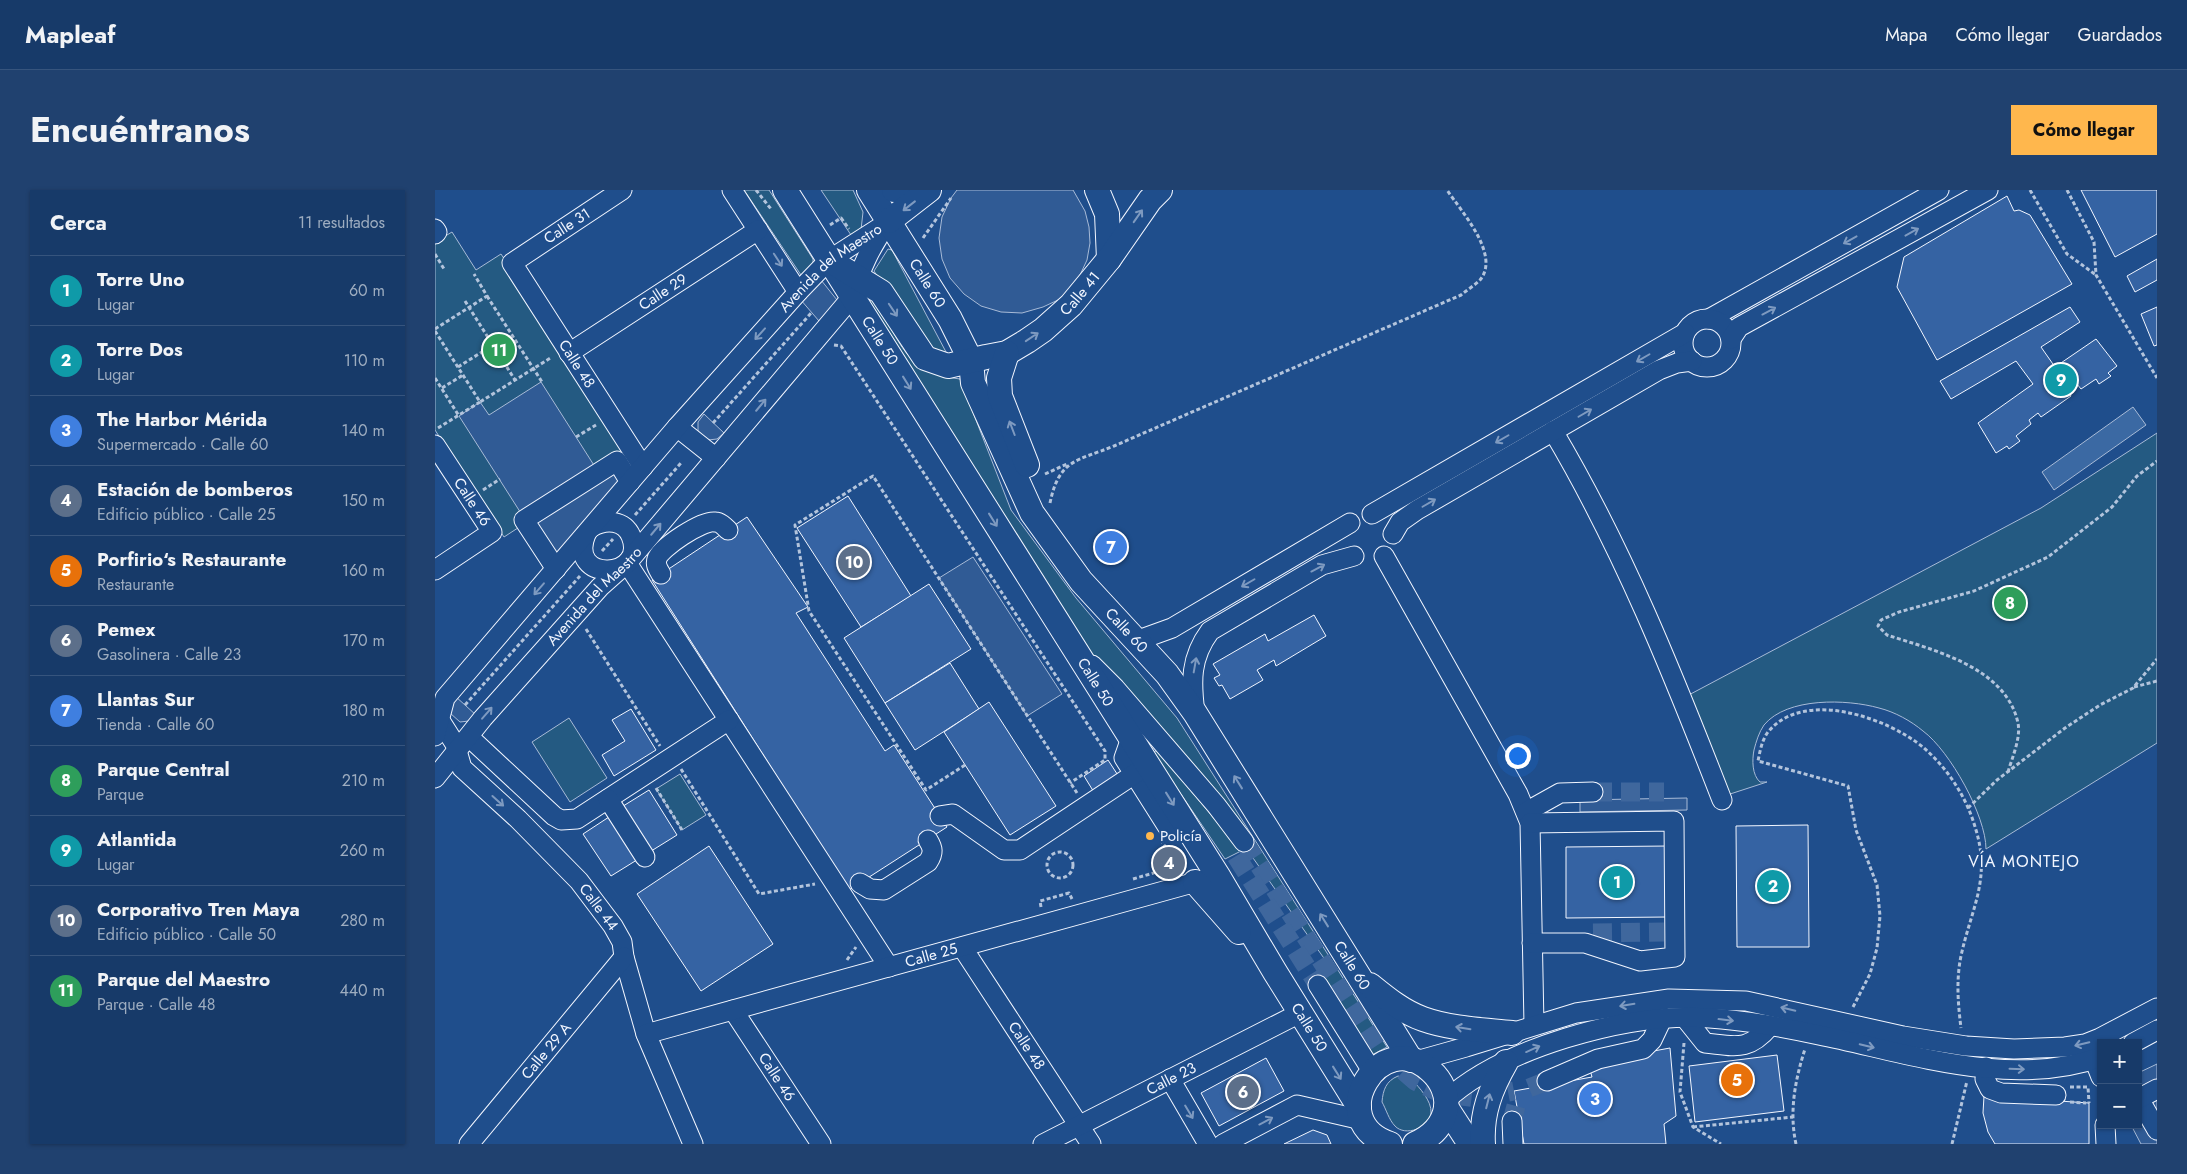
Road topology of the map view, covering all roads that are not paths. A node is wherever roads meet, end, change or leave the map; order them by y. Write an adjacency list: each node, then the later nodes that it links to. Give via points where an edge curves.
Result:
1 (622, 190): 18 (street, Calle 31)
2 (732, 190): 14 (street)
3 (785, 190): 17 (main road)
4 (869, 190): 12 (main road, Calle 60)
5 (894, 190): 6 (main road)
6 (901, 190)
7 (929, 190): 12 (main road, one-way to 12)
8 (1097, 190): 16 (main road, via 1107,214)
9 (1160, 190): 16 (main road, Calle 41, one-way to 9, via 1149,200)
10 (1939, 190): 21 (street, one-way to 21)
11 (1988, 190): 23 (street, one-way to 11, via 1739,327)
12 (889, 221): 17 (street, Avenida del Maestro); 19 (street, Avenida del Maestro, via 871,247); 26 (main road, Calle 60, via 950,319)
13 (435, 229): 15 (street)
14 (758, 230): 20 (street, one-way to 20); 24 (street, Calle 29)
15 (435, 234)
16 (1109, 258): 25 (main road, Calle 41, one-way to 16, via 1043,330 1071,305)
17 (829, 260): 19 (main road, Calle 41); 20 (street, Avenida del Maestro)
18 (512, 263): 24 (street, Calle 48)
19 (855, 287): 26 (main road, Calle 41, one-way to 26, via 881,292 925,358 948,366); 31 (street, Avenida del Maestro, one-way to 19); 47 (main road, Calle 50, one-way to 47)
20 (798, 292): 28 (street, Avenida del Maestro, one-way to 28)
21 (1709, 319): 22 (street, via 1695,322); 23 (street, via 1723,325)
22 (1685, 334): 27 (street, via 1684,348); 34 (street, one-way to 34)
23 (1731, 339): 27 (street, via 1731,347 1722,361 1707,367)
24 (564, 353): 32 (street, Calle 48)
25 (1007, 353): 26 (main road, Calle 41); 45 (main road, one-way to 25, via 1087,570 1048,513 1032,479 1000,396 999,378)
26 (971, 361): 45 (main road, Calle 60, via 973,383 1032,513 1081,581)
27 (1692, 361): 29 (street, one-way to 27, via 1659,370)
28 (677, 428): 31 (street); 32 (street, Avenida del Maestro)
29 (1553, 432): 38 (street, one-way to 29, via 1400,522 1417,510); 58 (street, via 1611,537)
30 (437, 437): 43 (street, Calle 46, via 492,532)
31 (716, 458): 41 (street, Avenida del Maestro, one-way to 31)
32 (643, 467): 33 (street, Avenida del Maestro)
33 (630, 482): 36 (street, Avenida del Maestro); 42 (street, via 617,461 524,520)
34 (1371, 514): 35 (street); 38 (street, via 1385,520)
35 (1350, 523): 39 (street, via 1346,544); 46 (street, one-way to 46, via 1172,628)
36 (589, 530): 41 (street, via 607,521 615,522 628,531 633,547); 41 (street, via 583,549 590,564 613,571); 42 (street, Avenida del Maestro)
37 (727, 530): 44 (street, via 723,524 706,523 665,547 657,559 656,566)
38 (1393, 534): 40 (street, via 1392,546)
39 (1354, 556): 40 (street, via 1369,561); 48 (street, one-way to 39, via 1194,666 1199,646 1209,631 1322,565)
40 (1384, 556): 60 (street, via 1518,794)
41 (627, 562): 50 (street); 52 (street, Avenida del Maestro, one-way to 41, via 600,586)
42 (556, 569): 49 (street, Avenida del Maestro, one-way to 49, via 445,698)
43 (435, 570)
44 (661, 574)
45 (1107, 610): 46 (main road, Calle 60)
46 (1136, 641): 48 (main road, Calle 60, via 1167,674)
47 (1073, 646): 54 (main road, Calle 50, via 1131,738); 62 (street, via 1115,688)
48 (1195, 713): 73 (main road, Calle 60, one-way to 48)
49 (437, 716): 51 (street, Avenida del Maestro); 53 (street, Calle 44)
50 (729, 720): 57 (street, via 667,753 647,774); 71 (street)
51 (435, 736)
52 (469, 737): 53 (street, Avenida del Maestro); 57 (street, via 561,820 577,819)
53 (457, 752): 55 (street, Avenida del Maestro); 70 (street, Calle 44, one-way to 70, via 462,768 579,881 613,926 622,942)
54 (1141, 770): 59 (street, via 1019,850 1004,850 953,814); 64 (main road, Calle 50, via 1185,823)
55 (435, 778)
56 (1593, 792): 60 (street, via 1560,793)
57 (608, 799): 63 (street)
58 (1722, 800)
59 (940, 816)
60 (1528, 818): 68 (street); 68 (street, via 1674,821 1675,957 1640,961 1585,942)
61 (927, 840): 66 (street, via 933,848 928,862 884,890 870,889)
62 (1244, 842)
63 (645, 858)
64 (1218, 876): 65 (street, Calle 25); 72 (main road, Calle 50)
65 (1195, 882): 69 (street, Calle 25); 72 (main road)
66 (860, 883)
67 (1593, 933): 68 (street)
68 (1532, 939): 80 (street)
69 (962, 947): 71 (street, Calle 25); 99 (street, Calle 48)
70 (624, 957): 84 (street, Calle 44); 103 (street, Calle 29 A)
71 (889, 967): 76 (street, Calle 25)
72 (1275, 972): 77 (main road, Calle 50)
73 (1359, 977): 83 (main road, one-way to 73, via 1422,1019 1390,1002); 86 (main road, Calle 60)
74 (1318, 985): 90 (street)
75 (2157, 1008): 80 (street, one-way to 80, via 2085,1044 2014,1049 1964,1038 1903,1036 1841,1016 1745,1001 1669,998 1576,1013)
76 (733, 1010): 84 (street, Calle 25); 105 (street, Calle 46)
77 (1300, 1013): 91 (street, Calle 23); 102 (main road, Calle 50, one-way to 102)
78 (1685, 1018): 79 (street); 81 (street, one-way to 81); 81 (street, via 1705,1043 1741,1047 1761,1036)
79 (1662, 1019): 87 (street, one-way to 79, via 1541,1046 1585,1032); 92 (street, via 1652,1040 1643,1049 1598,1059)
80 (1535, 1025): 83 (street)
81 (1770, 1026): 89 (street, one-way to 89, via 1814,1039)
82 (2157, 1030): 85 (street)
83 (1512, 1033): 86 (street)
84 (646, 1034): 104 (street, Calle 44)
85 (2140, 1039)
86 (1413, 1060): 90 (main road, via 1399,1059); 97 (main road, via 1437,1076)
87 (1506, 1062): 97 (street, via 1470,1082); 112 (main road, one-way to 87, via 1484,1118 1491,1088)
88 (2097, 1068): 89 (street, one-way to 88)
89 (1974, 1070): 94 (street, via 1985,1079 1990,1089)
90 (1372, 1071): 102 (main road, via 1363,1085)
91 (1170, 1079): 99 (street, Calle 23); 108 (street, one-way to 108)
92 (1547, 1081)
93 (2157, 1089): 95 (street)
94 (2056, 1095)
95 (2142, 1096)
96 (2142, 1102): 101 (street)
97 (1446, 1104): 110 (main road, via 1439,1127); 111 (main road)
98 (1512, 1121): 113 (street)
99 (1079, 1126): 106 (street, Calle 23); 107 (street, Calle 48)
100 (2105, 1129): 114 (street)
101 (2157, 1130)
102 (1375, 1134): 109 (street, one-way to 102, via 1297,1105)
103 (469, 1144)
104 (693, 1144)
105 (821, 1144)
106 (1043, 1144)
107 (1091, 1144)
108 (1208, 1144)
109 (1223, 1144)
110 (1415, 1144)
111 (1470, 1144)
112 (1483, 1144)
113 (1513, 1144)
114 (2106, 1144)

